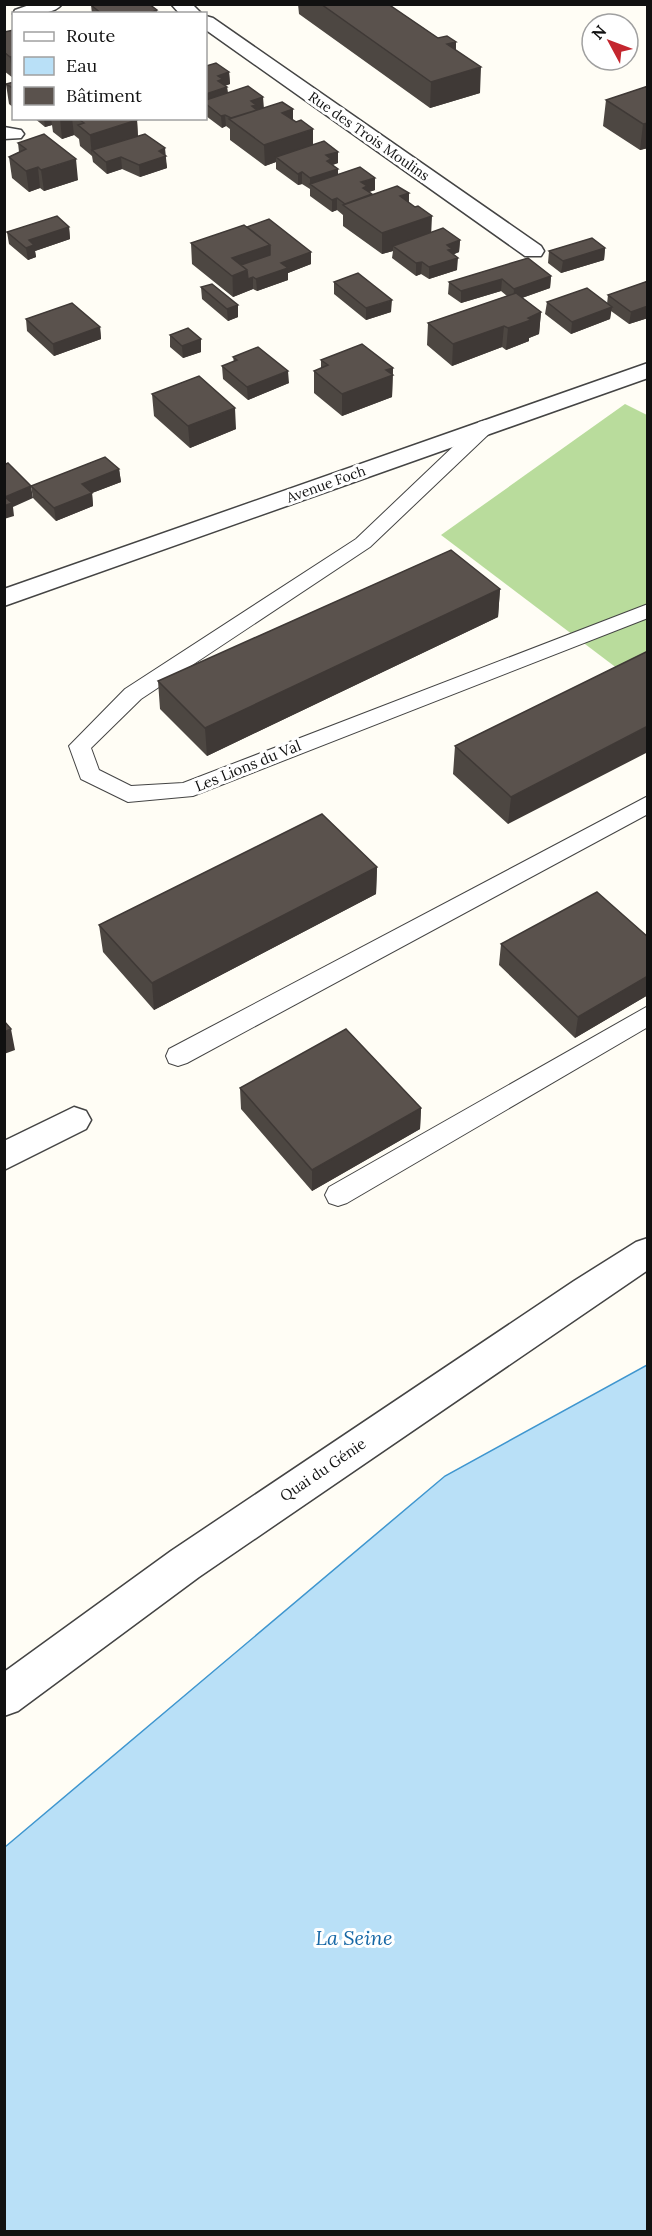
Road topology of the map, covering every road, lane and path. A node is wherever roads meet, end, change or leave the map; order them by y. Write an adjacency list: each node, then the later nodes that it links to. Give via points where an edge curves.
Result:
1 (53, 4): 2 (street)
2 (28, 12)
3 (207, 23): 4 (street, Rue des Trois Moulins)
4 (533, 251)
5 (648, 370): 6 (street, Avenue Foch)
6 (486, 426): 7 (street, Avenue Foch); 8 (lane, Les Lions du Val, via 363,543 133,694 80,746 89,774 128,794 184,791)
7 (4, 598)
8 (648, 610)
9 (648, 804): 11 (lane)
10 (648, 1015): 14 (lane)
11 (178, 1056)
12 (74, 1120): 13 (street)
13 (4, 1157)
14 (338, 1195)
15 (648, 1252): 16 (street, Quai du Génie, via 195,1557)
16 (4, 1697)

